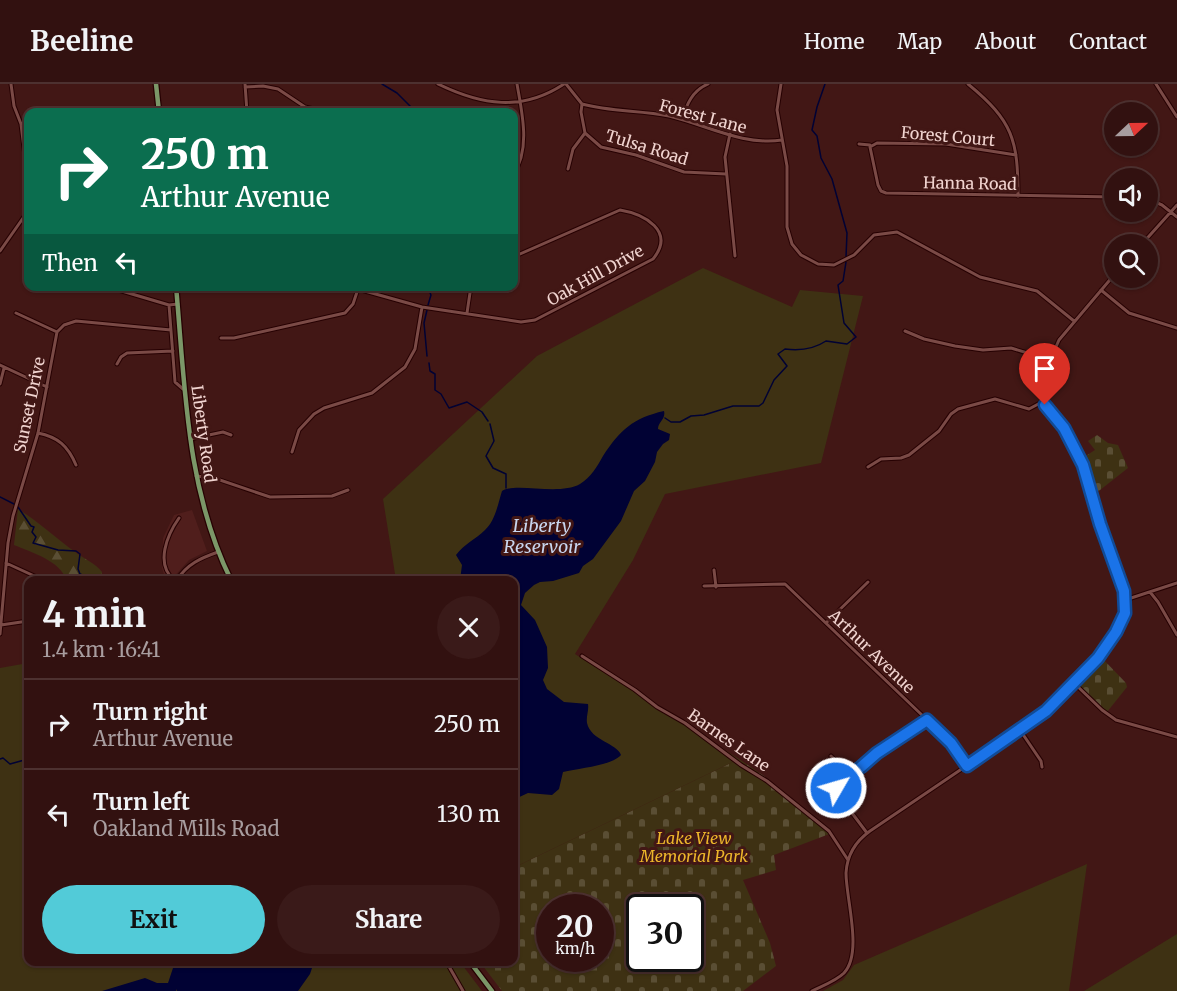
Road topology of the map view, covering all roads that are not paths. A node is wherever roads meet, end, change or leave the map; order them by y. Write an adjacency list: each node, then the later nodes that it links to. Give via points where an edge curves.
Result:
1 (11, 84): 18 (street)
2 (156, 84): 13 (main road)
3 (438, 84): 11 (street, via 475,100)
4 (517, 84): 11 (street)
5 (565, 84): 11 (street); 12 (street)
6 (708, 84): 17 (street, via 690,99)
7 (781, 84): 22 (street, via 777,110)
8 (968, 84): 26 (street, via 1003,118)
9 (1156, 84): 16 (street)
10 (245, 85): 14 (street); 15 (street, via 278,89)
11 (519, 102): 27 (street, via 524,139)
12 (582, 104): 17 (street, Forest Lane); 20 (street, Tulsa Road)
13 (159, 108)
14 (248, 108)
15 (307, 108)
16 (1177, 117)
17 (682, 119): 21 (street, Forest Lane)
18 (21, 124): 19 (street); 25 (street)
19 (24, 124)
20 (585, 133): 28 (street, via 573,149); 29 (street, Tulsa Road, via 602,147 684,172)
21 (730, 134): 22 (street, Forest Lane, via 752,141); 29 (street, via 725,152)
22 (782, 140): 53 (street, via 788,177 787,227 792,244 801,255 829,266 850,258 874,235 897,232 980,277 1037,291)
23 (859, 144): 24 (street)
24 (870, 145): 26 (street, Forest Court, via 946,144); 30 (street, Hanna Road, via 883,192)
25 (24, 148)
26 (1016, 154): 30 (street)
27 (518, 167)
28 (568, 169)
29 (726, 174): 40 (street)
30 (1018, 196): 31 (street, Hanna Road)
31 (1104, 197)
32 (1158, 203): 34 (street)
33 (1177, 205): 34 (street)
34 (1170, 213): 36 (street); 37 (street)
35 (24, 217): 38 (street)
36 (1177, 217)
37 (1151, 234)
38 (0, 251)
39 (518, 255): 52 (street, Oak Hill Drive, via 620,210 650,221 660,237 653,259 540,319 521,322)
40 (735, 256)
41 (1104, 287): 42 (street)
42 (1101, 290): 53 (street); 54 (street, via 1128,313)
43 (122, 291): 49 (street)
44 (177, 291): 48 (main road, Liberty Road)
45 (358, 291): 58 (street, via 345,313)
46 (369, 291): 50 (street, Oak Hill Drive)
47 (470, 291): 52 (street)
48 (178, 304): 49 (street); 66 (main road, Liberty Road)
49 (169, 305): 55 (street)
50 (422, 307): 52 (street, Oak Hill Drive); 71 (street, via 416,349 405,367 372,393 314,414 299,430)
51 (16, 313): 57 (street)
52 (467, 313)
53 (1074, 321): 62 (street, via 1059,340)
54 (1177, 328)
55 (171, 330): 57 (street, via 76,321); 59 (street)
56 (905, 331): 62 (street, via 955,346 1011,348 1034,354)
57 (57, 332): 65 (street, Sunset Drive)
58 (221, 338)
59 (173, 351): 60 (street, via 127,353); 66 (street, via 175,382)
60 (117, 364)
61 (0, 365): 63 (street)
62 (1047, 366): 67 (street, via 1040,387)
63 (4, 368): 64 (street); 65 (street)
64 (0, 384)
65 (46, 387): 68 (street, Sunset Drive)
66 (185, 389): 70 (main road, Liberty Road)
67 (1042, 402): 73 (street, via 1029,409 995,399 958,409 909,455 881,459); 90 (street, via 1064,428 1083,465)
68 (38, 433): 72 (street, via 62,442); 78 (street, Sunset Drive, via 13,516)
69 (231, 435): 70 (street, via 220,432)
70 (190, 439): 74 (main road, Liberty Road)
71 (292, 452)
72 (76, 465)
73 (868, 467)
74 (196, 476): 75 (street, via 270,497 332,496); 77 (main road, Liberty Road)
75 (348, 490)
76 (178, 518): 81 (street, via 165,544 166,569)
77 (218, 552): 82 (street, via 196,561); 83 (main road, Liberty Road)
78 (6, 563): 80 (street); 89 (street, Sunset Drive)
79 (714, 570): 87 (street)
80 (34, 576)
81 (173, 576)
82 (180, 576)
83 (229, 576)
84 (868, 582): 92 (street)
85 (1177, 583): 88 (street)
86 (704, 586): 87 (street)
87 (716, 586): 92 (street, Arthur Avenue, via 785,584)
88 (1149, 592): 90 (street); 95 (street)
89 (1, 595): 93 (street, Sunset Drive)
90 (1125, 600): 97 (street, via 1125,613 1116,632)
91 (24, 622): 93 (street)
92 (826, 623): 98 (street, Arthur Avenue)
93 (1, 625): 94 (street, Sunset Drive)
94 (0, 633)
95 (1177, 635)
96 (582, 656): 106 (street, Barnes Lane, via 763,777 829,831)
97 (1074, 683): 99 (street, via 1043,714); 100 (street, via 1112,717)
98 (927, 720): 102 (street, Arthur Avenue, via 951,743); 104 (street)
99 (1020, 730): 102 (street); 103 (street)
100 (1177, 737)
101 (831, 756): 104 (street)
102 (967, 766): 105 (street)
103 (1042, 767)
104 (850, 775): 105 (street, via 837,784 836,792)
105 (867, 833): 106 (street)
106 (848, 861): 111 (street, via 851,960 841,975)
107 (449, 966): 109 (street)
108 (473, 966): 110 (main road)
109 (463, 991)
110 (492, 991)
111 (812, 991)

